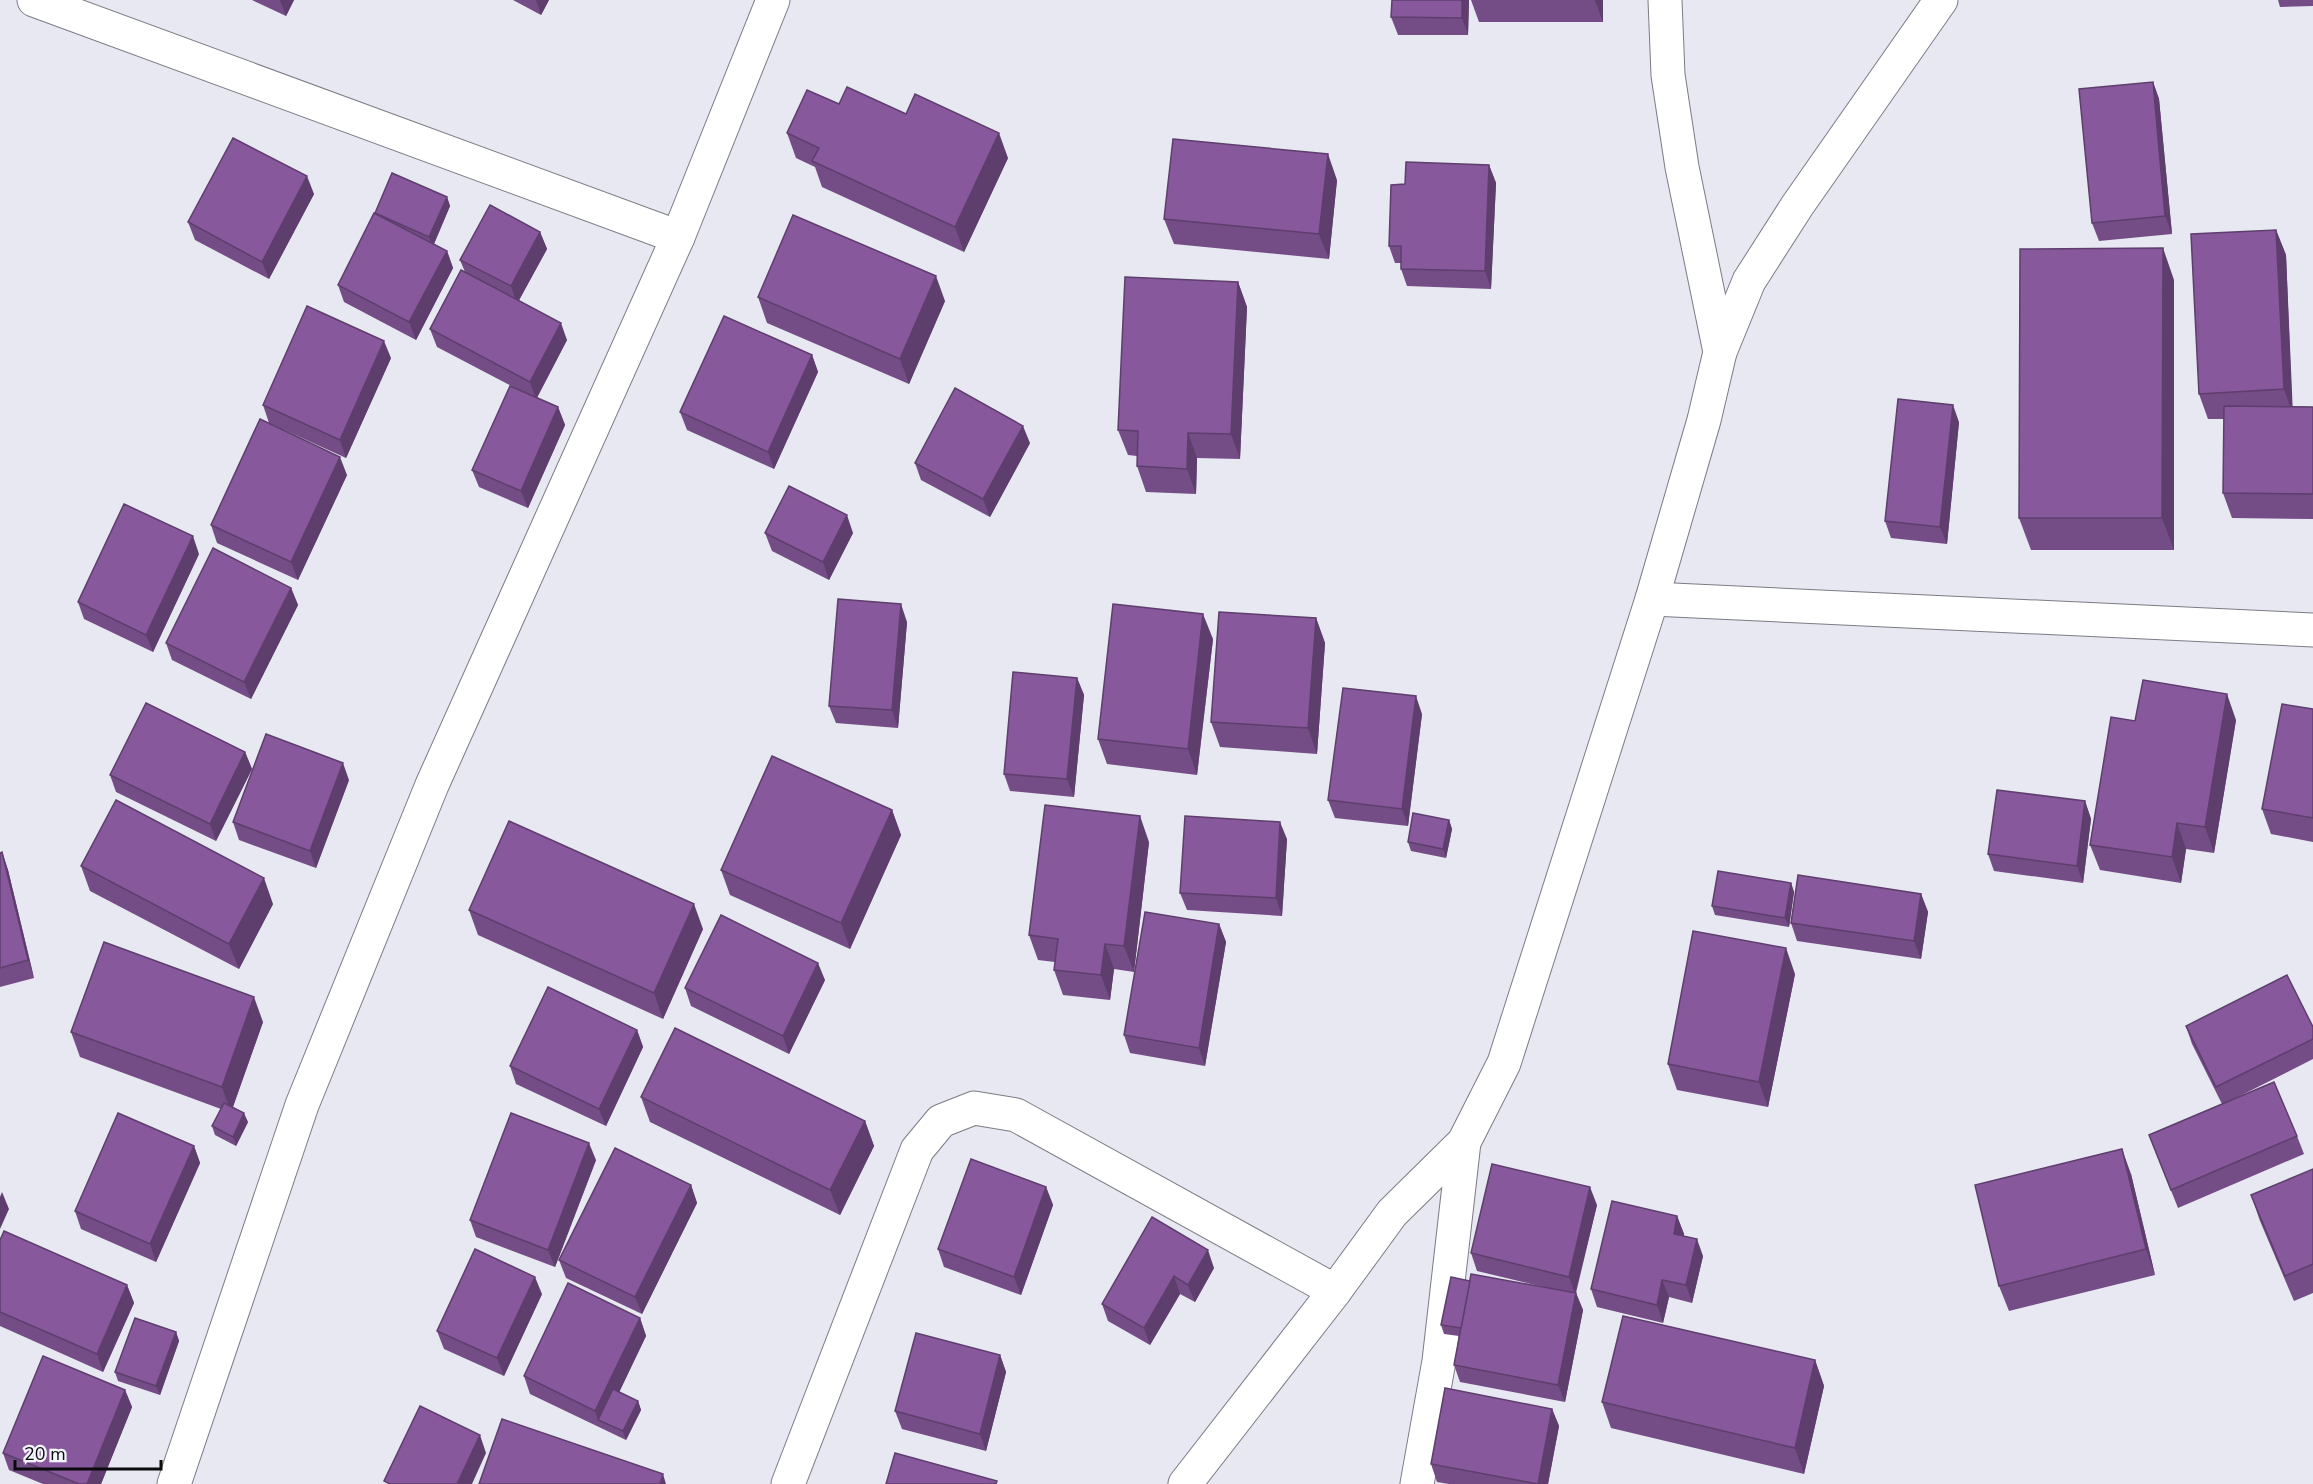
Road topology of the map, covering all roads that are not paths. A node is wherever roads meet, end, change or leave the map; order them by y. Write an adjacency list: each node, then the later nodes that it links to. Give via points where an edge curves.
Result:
1 (34, 0): 5 (street)
2 (773, 0): 5 (street)
3 (1665, 0): 6 (street, via 1668,75 1682,167)
4 (1941, 0): 6 (street, via 1749,281)
5 (678, 237): 11 (street, via 432,784 306,1094)
6 (1720, 352): 7 (street)
7 (1652, 599): 8 (street); 9 (street, via 1504,1063)
8 (2313, 630)
9 (1464, 1142): 10 (street, via 1392,1213); 14 (street, via 1439,1360)
10 (1335, 1291): 12 (street, via 1016,1115 974,1108 941,1121 917,1150); 13 (street)
11 (174, 1484)
12 (788, 1484)
13 (1185, 1484)
14 (1417, 1484)

